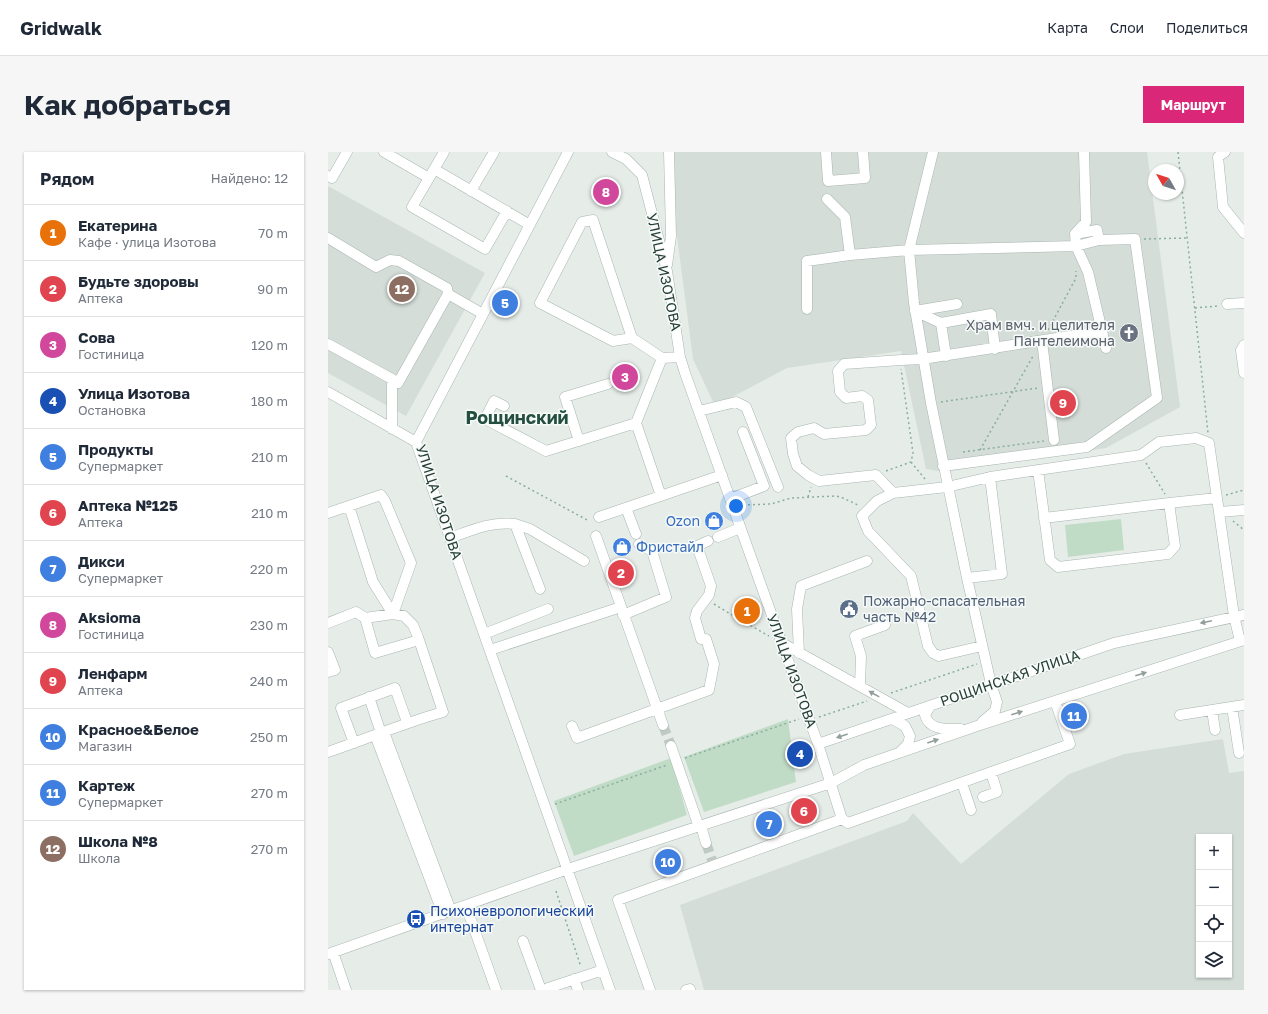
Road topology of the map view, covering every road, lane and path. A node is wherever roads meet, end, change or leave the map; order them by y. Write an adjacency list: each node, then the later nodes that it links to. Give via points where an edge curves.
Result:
1 (347, 152): 15 (street)
2 (384, 152): 14 (street)
3 (444, 152): 14 (street)
4 (494, 152): 16 (street)
5 (568, 152): 19 (street, УЛИЦА ИЗОТОВА)
6 (612, 152): 28 (street, УЛИЦА ИЗОТОВА, via 626,159 642,175)
7 (669, 152): 28 (street, via 671,236)
8 (826, 152): 9 (street, via 828,181 865,178)
9 (863, 152)
10 (933, 152): 25 (street)
11 (1084, 152): 21 (street, via 1086,222)
12 (1178, 152): 33 (path)
13 (1225, 152): 20 (street, via 1218,157 1223,207)
14 (431, 174): 16 (street); 18 (street, via 412,207 485,249)
15 (329, 180)
16 (471, 191): 18 (street)
17 (827, 199): 26 (street, via 845,217)
18 (506, 211): 19 (street)
19 (530, 225): 36 (street, УЛИЦА ИЗОТОВА)
20 (1244, 233)
21 (1075, 234): 23 (street, via 1097,230); 24 (street)
22 (328, 238): 29 (street, via 376,267 390,260 399,261 447,288)
23 (1098, 240): 24 (street); 70 (street, via 1135,239 1157,398 1087,447)
24 (1076, 246): 25 (street); 38 (street, via 1088,272)
25 (909, 250): 26 (street); 35 (street)
26 (850, 255): 34 (street, via 807,260)
27 (1076, 270): 40 (path, via 1076,278)
28 (667, 271): 46 (street, УЛИЦА ИЗОТОВА)
29 (448, 294): 36 (street); 51 (street, via 398,383)
30 (1244, 303): 32 (street)
31 (957, 304): 35 (street)
32 (1227, 304): 33 (path)
33 (1195, 308): 65 (path)
34 (807, 309)
35 (915, 311): 37 (street); 48 (street)
36 (483, 314): 64 (street, УЛИЦА ИЗОТОВА)
37 (941, 323): 44 (street, via 991,314); 45 (street)
38 (1102, 331): 40 (street); 43 (street)
39 (632, 338): 39 (street, via 614,341 540,303 582,222 593,220); 47 (street)
40 (1042, 341): 44 (street); 53 (street); 54 (path)
41 (328, 344): 51 (street)
42 (1244, 345): 50 (street, via 1241,350)
43 (1106, 348)
44 (995, 349): 45 (street)
45 (946, 356): 48 (street)
46 (680, 357): 47 (street); 58 (street, УЛИЦА ИЗОТОВА)
47 (662, 358): 59 (street)
48 (922, 359): 49 (street); 56 (street)
49 (898, 360): 69 (path, via 913,453); 72 (street, via 844,364 838,371 840,392 846,398 862,396 868,400 871,425 866,430 824,434 814,428 798,432 792,438 793,454 798,466 819,481)
50 (1244, 373)
51 (392, 379): 60 (street)
52 (608, 384): 63 (street, via 565,397)
53 (1048, 387): 54 (path); 62 (street)
54 (1013, 391): 56 (path); 66 (path)
55 (328, 392): 60 (street)
56 (931, 403): 70 (street)
57 (504, 406): 63 (street, via 494,401 485,419 546,451)
58 (698, 411): 73 (street, УЛИЦА ИЗОТОВА); 77 (street, via 736,402 746,407)
59 (636, 423): 63 (street); 82 (street)
60 (392, 429): 64 (street)
61 (743, 432): 85 (street, via 764,486)
62 (1054, 440): 66 (path)
63 (579, 441)
64 (416, 442): 99 (street, УЛИЦА ИЗОТОВА)
65 (1209, 443): 68 (street, via 1196,438 1158,442); 84 (street)
66 (980, 450): 67 (path)
67 (957, 453)
68 (1141, 455): 71 (street); 86 (path)
69 (911, 462): 72 (path); 79 (path)
70 (943, 466): 78 (street)
71 (1038, 470): 75 (street); 94 (street)
72 (876, 474): 81 (street)
73 (722, 475): 82 (street); 85 (street, УЛИЦА ИЗОТОВА)
74 (506, 476): 97 (path, via 590,521)
75 (990, 477): 78 (street); 103 (street, via 1002,574)
76 (811, 486): 83 (path)
77 (778, 487)
78 (947, 487): 79 (street); 103 (street)
79 (932, 488): 81 (street)
80 (1244, 490): 84 (path)
81 (893, 493): 89 (street, via 877,501)
82 (661, 496): 88 (street)
83 (808, 497): 85 (path, via 791,498 771,504); 89 (path, via 836,496)
84 (1217, 498): 86 (street); 91 (street)
85 (731, 502): 96 (street, УЛИЦА ИЗОТОВА)
86 (1169, 502): 94 (street); 94 (street, via 1175,546 1168,554 1058,567 1050,560)
87 (349, 506): 92 (street); 108 (street, via 372,582); 108 (street, via 381,494 411,563)
88 (626, 508): 93 (street); 107 (street, via 638,539 652,551 666,597)
89 (868, 510): 119 (street, via 862,516 868,531 911,576 928,646 933,653 940,656)
90 (1244, 510): 91 (street)
91 (1220, 512): 110 (street)
92 (328, 513)
93 (599, 517)
94 (1044, 518)
95 (515, 524): 99 (street, via 489,524); 101 (street, via 530,529); 104 (street)
96 (740, 528): 98 (street); 118 (street, УЛИЦА ИЗОТОВА)
97 (596, 536): 107 (street)
98 (718, 537)
99 (450, 538): 115 (street, УЛИЦА ИЗОТОВА)
100 (708, 541): 105 (street, via 697,546 711,586)
101 (584, 560)
102 (867, 561): 122 (street, via 801,586 797,609)
103 (967, 578): 119 (street)
104 (540, 589)
105 (705, 600): 109 (path); 133 (street, via 695,618 714,664 709,690)
106 (548, 609): 115 (street)
107 (622, 611): 120 (street); 133 (street)
108 (393, 614): 111 (street); 116 (street, via 404,616 413,625)
109 (732, 615)
110 (1239, 615): 117 (street); 125 (street, РОЩИНСКАЯ УЛИЦА, one-way to 125, via 1114,642)
111 (365, 618): 112 (street, via 356,612); 116 (street, via 375,653)
112 (328, 623)
113 (746, 623): 118 (path)
114 (885, 625): 126 (street, via 855,636 861,656)
115 (484, 634): 120 (street, УЛИЦА ИЗОТОВА)
116 (419, 640): 139 (street, via 442,712)
117 (1242, 641): 129 (street, one-way to 117)
118 (782, 643): 122 (street); 138 (street, УЛИЦА ИЗОТОВА)
119 (982, 646): 123 (street)
120 (490, 650): 160 (street, УЛИЦА ИЗОТОВА)
121 (328, 652): 124 (street, via 335,670)
122 (799, 653): 126 (street)
123 (986, 661): 125 (street); 128 (path)
124 (328, 672)
125 (991, 684): 131 (street, РОЩИНСКАЯ УЛИЦА); 142 (street, via 997,702 995,711)
126 (860, 686): 128 (street, one-way to 126)
127 (369, 697): 139 (street, via 394,688); 145 (street); 146 (street, via 340,708)
128 (880, 697): 135 (street); 138 (path)
129 (1055, 701): 142 (street, one-way to 129); 152 (street, via 1070,744)
130 (1244, 705): 132 (street)
131 (930, 706): 135 (street, РОЩИНСКАЯ УЛИЦА); 143 (street, via 925,715 930,725 947,729)
132 (1232, 706): 134 (street); 150 (street)
133 (658, 709): 140 (street); 141 (street, via 577,738)
134 (1212, 710): 136 (street); 144 (street)
135 (908, 713): 137 (street, РОЩИНСКАЯ УЛИЦА)
136 (1180, 715)
137 (892, 719): 147 (street, РОЩИНСКАЯ УЛИЦА, one-way to 147); 151 (street, via 905,726 910,736 908,744)
138 (810, 720): 147 (street, УЛИЦА ИЗОТОВА)
139 (407, 722): 145 (street)
140 (663, 725)
141 (572, 726)
142 (977, 726): 143 (street)
143 (967, 729): 151 (street, one-way to 143)
144 (1215, 730)
145 (380, 733): 146 (street); 163 (street)
146 (354, 743): 149 (street)
147 (818, 744): 153 (street)
148 (671, 746): 158 (street)
149 (328, 752)
150 (1239, 753)
151 (898, 754): 153 (street, via 864,766)
152 (990, 772): 154 (street); 155 (street, via 997,792)
153 (831, 783): 157 (street); 158 (street)
154 (962, 783): 156 (street); 157 (street, via 848,823)
155 (983, 797)
156 (971, 810)
157 (842, 819): 174 (street, via 713,863 618,900)
158 (700, 826): 159 (street); 160 (street)
159 (706, 843)
160 (568, 869): 162 (street); 166 (street, УЛИЦА ИЗОТОВА)
161 (556, 890): 167 (path)
162 (466, 906): 163 (street); 169 (street)
163 (447, 912): 165 (street)
164 (523, 941): 170 (street)
165 (330, 953): 168 (street)
166 (603, 970): 167 (street); 173 (street, УЛИЦА ИЗОТОВА)
167 (579, 978): 171 (street); 172 (street)
168 (346, 990)
169 (496, 990)
170 (542, 990)
171 (547, 990)
172 (578, 990)
173 (610, 990)
174 (650, 990)

